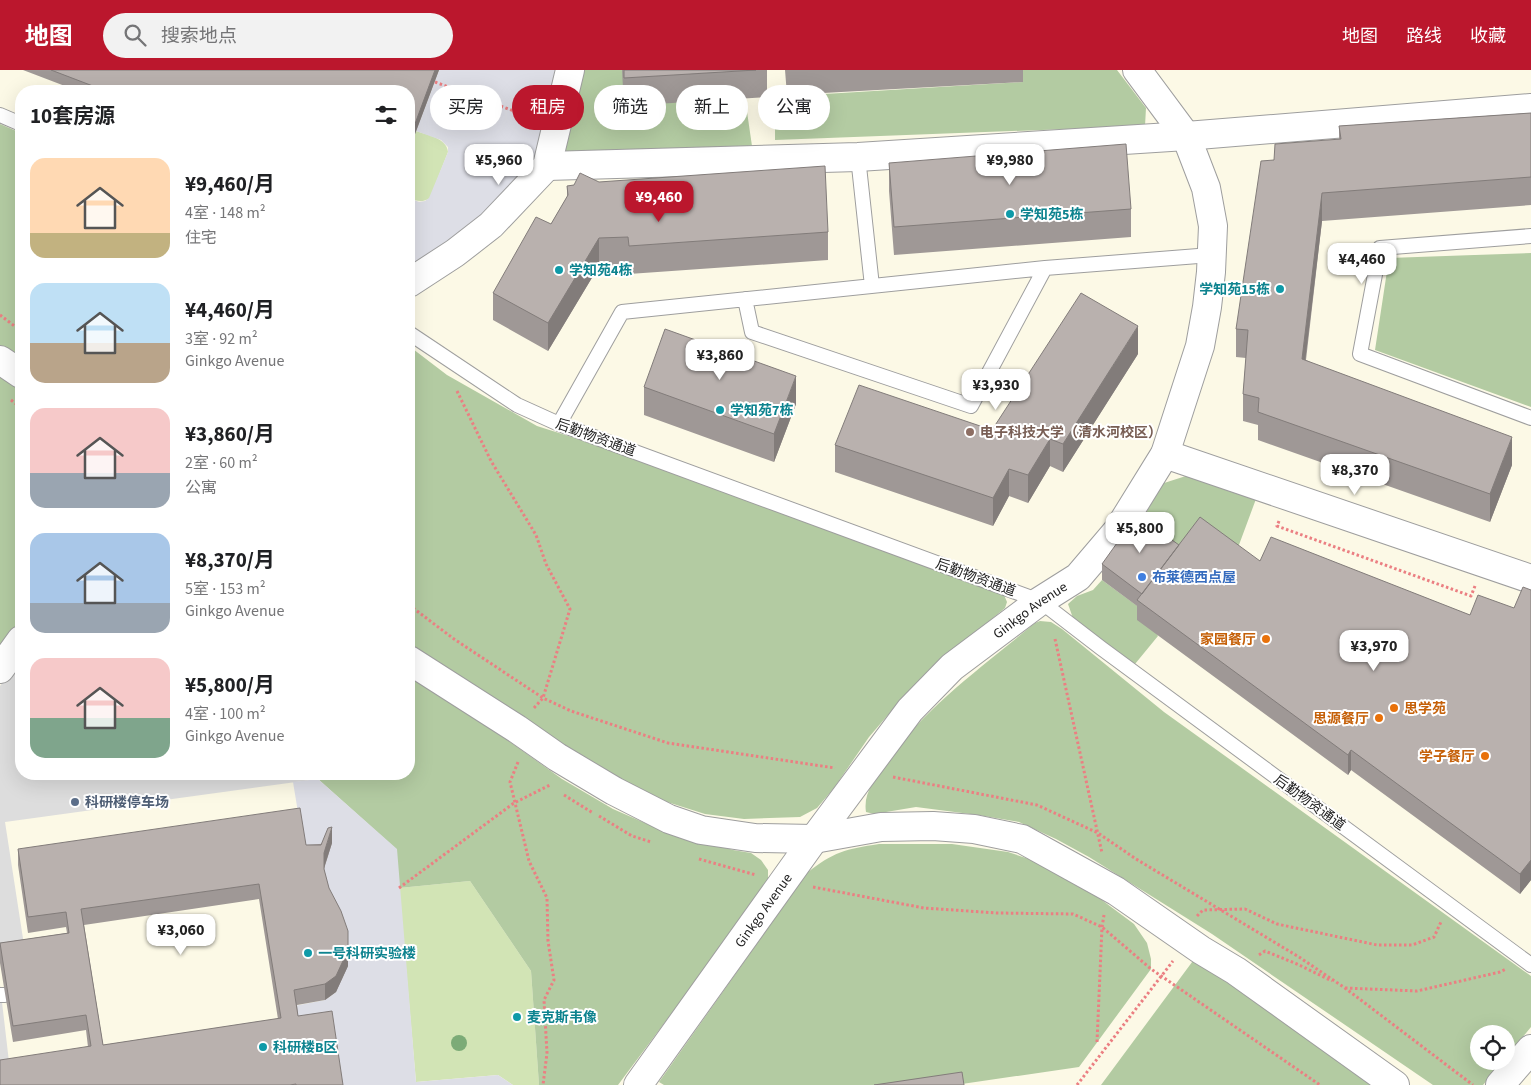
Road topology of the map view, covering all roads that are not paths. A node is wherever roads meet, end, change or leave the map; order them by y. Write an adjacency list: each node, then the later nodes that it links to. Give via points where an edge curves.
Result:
1 (570, 70): 8 (street)
2 (1138, 70): 6 (street, Ginkgo Avenue)
3 (1531, 108): 6 (street)
4 (0, 115): 5 (lane)
5 (15, 121)
6 (1186, 136): 7 (street); 10 (street, Ginkgo Avenue, via 1206,188 1213,226)
7 (858, 157): 8 (street); 13 (lane)
8 (547, 166): 12 (street, via 491,225)
9 (1531, 236): 18 (lane, via 1380,248 1360,354)
10 (1211, 255): 11 (lane); 20 (street, Ginkgo Avenue, via 1208,307 1200,346)
11 (1045, 268): 13 (lane); 14 (lane, via 971,406 752,332)
12 (415, 279)
13 (872, 286): 14 (lane)
14 (746, 299): 19 (lane, via 622,312)
15 (415, 337): 19 (lane, 后勤物资通道, via 517,405)
16 (0, 360): 17 (street)
17 (15, 370)
18 (1531, 418)
19 (559, 424): 22 (lane, 后勤物资通道)
20 (1165, 454): 21 (street); 22 (street, Ginkgo Avenue, via 1137,502 1090,565 1078,577)
21 (1531, 579)
22 (1040, 601): 26 (street, Ginkgo Avenue, via 952,666 910,710); 27 (lane, 后勤物资通道)
23 (15, 648): 25 (street)
24 (415, 664): 26 (street, via 557,757 661,815 701,830 756,838)
25 (0, 669)
26 (814, 839): 29 (street, Ginkgo Avenue); 30 (street, via 881,827 933,826 974,829 1022,839 1109,887 1236,971)
27 (1528, 963)
28 (1531, 1049): 31 (street)
29 (638, 1085)
30 (1396, 1085)
31 (1500, 1085)

